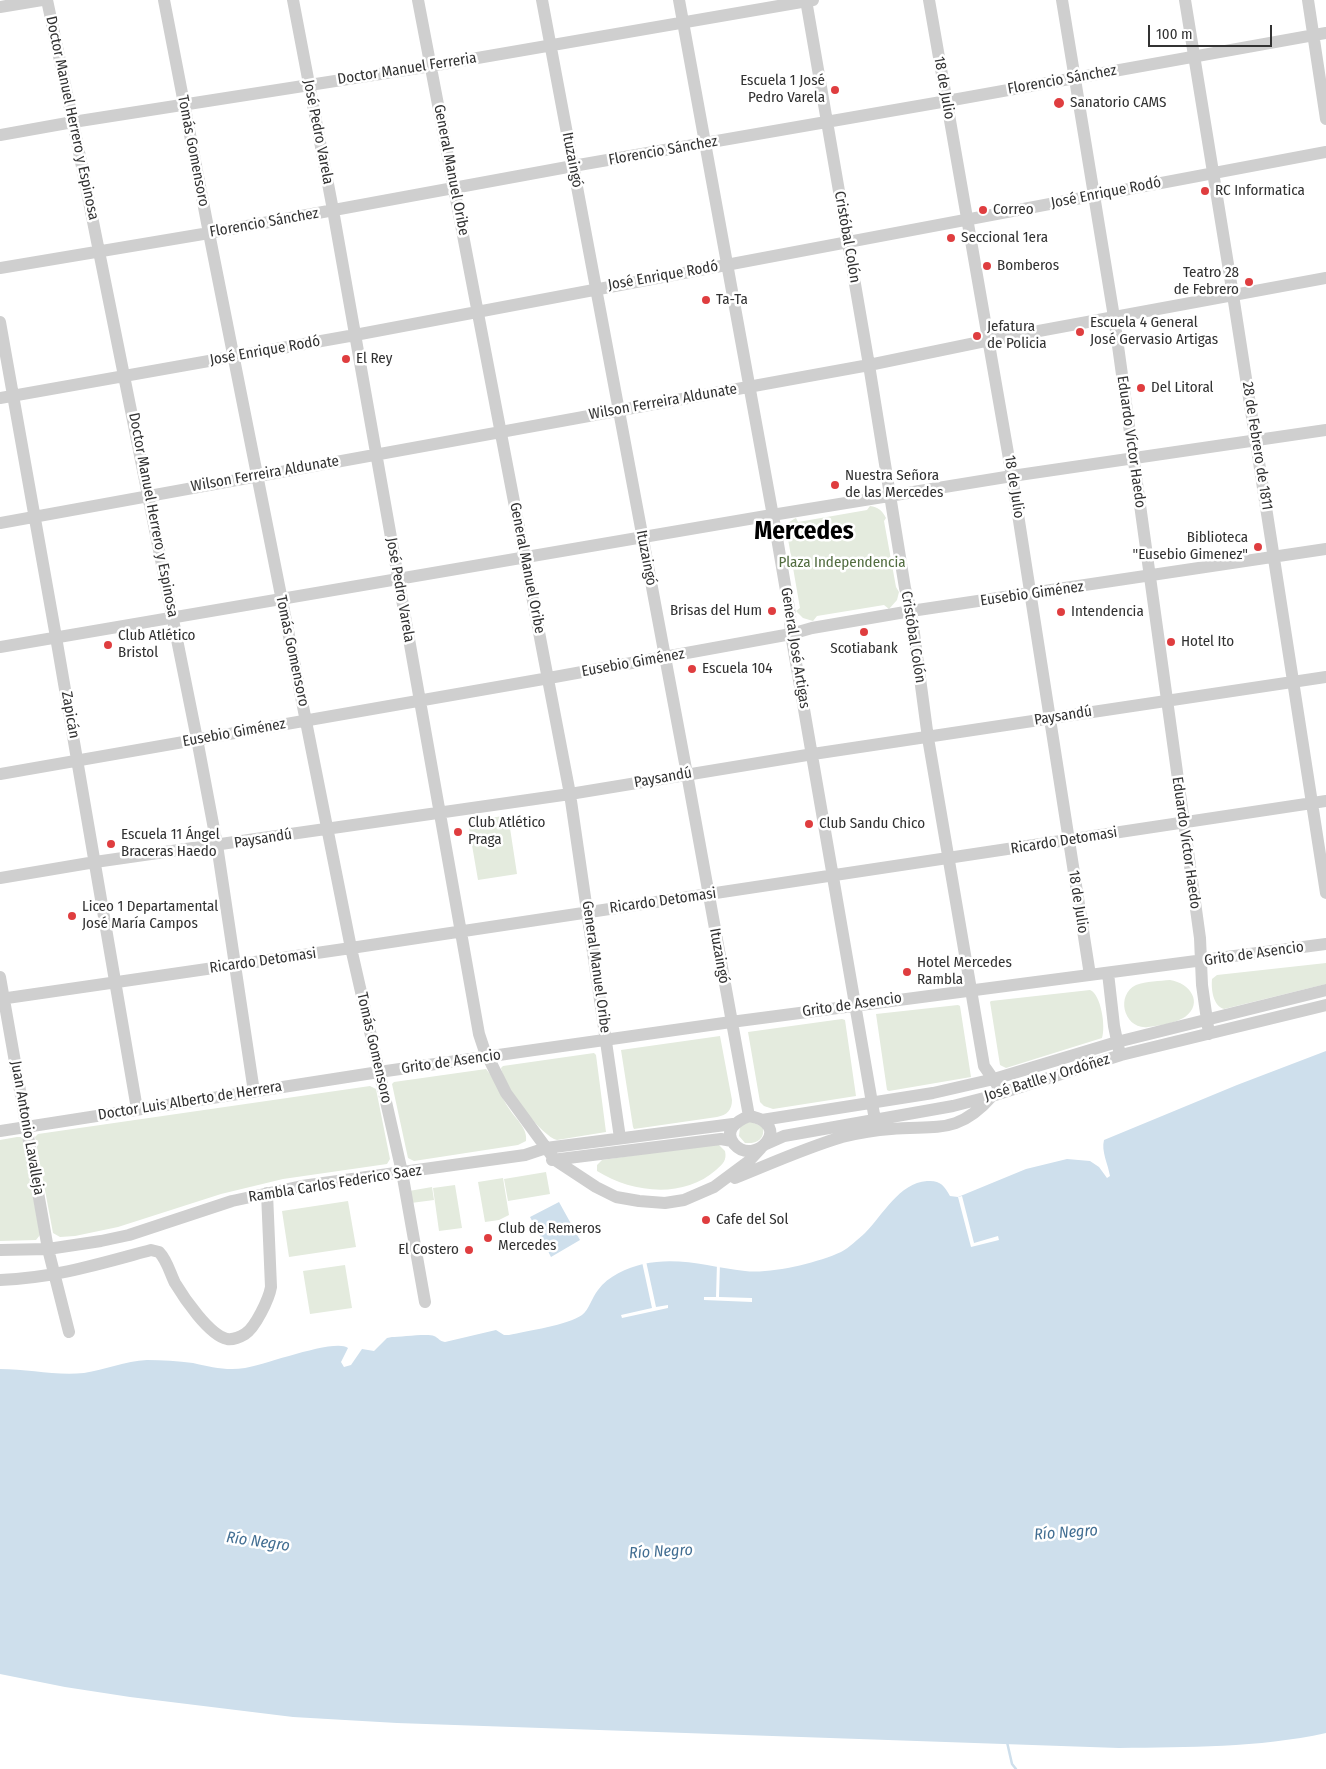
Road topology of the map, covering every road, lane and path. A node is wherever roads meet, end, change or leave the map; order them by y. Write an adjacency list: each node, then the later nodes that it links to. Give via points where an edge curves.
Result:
1 (42, 0): 13 (street)
2 (47, 0): 24 (street, Doctor Manuel Herrero y Espinosa)
3 (164, 0): 22 (street, Tomás Gomensoro)
4 (293, 0): 20 (street, José Pedro Varela)
5 (418, 0): 18 (street, General Manuel Oribe)
6 (542, 0): 16 (street, Ituzaingó)
7 (679, 0): 14 (street, General José Artigas)
8 (808, 0): 14 (street, Doctor Manuel Ferreria); 25 (street, Cristóbal Colón)
9 (929, 0): 21 (street, 18 de Julio)
10 (1062, 0): 19 (street, Eduardo Víctor Haedo)
11 (1185, 0): 17 (street, 28 de Febrero de 1811)
12 (1308, 0): 15 (street)
13 (0, 7)
14 (683, 22): 16 (street, Doctor Manuel Ferreria); 27 (street, General José Artigas)
15 (1320, 34): 17 (street, Florencio Sánchez); 23 (street)
16 (550, 46): 18 (street, Doctor Manuel Ferreria); 29 (street, Ituzaingó)
17 (1194, 56): 19 (street, Florencio Sánchez); 30 (street, 28 de Febrero de 1811)
18 (431, 66): 20 (street, Doctor Manuel Ferreria); 31 (street, General Manuel Oribe)
19 (1074, 78): 21 (street, Florencio Sánchez); 32 (street, Eduardo Víctor Haedo)
20 (308, 85): 22 (street, Doctor Manuel Ferreria); 33 (street, José Pedro Varela)
21 (947, 101): 25 (street, Florencio Sánchez); 34 (street, 18 de Julio)
22 (184, 105): 24 (street, Doctor Manuel Ferreria); 35 (street, Tomás Gomensoro)
23 (1326, 119)
24 (73, 122): 26 (street, Doctor Manuel Ferreria); 37 (street, Doctor Manuel Herrero y Espinosa)
25 (827, 122): 27 (street, Florencio Sánchez); 36 (street, Cristóbal Colón)
26 (0, 135)
27 (705, 144): 29 (street, Florencio Sánchez); 38 (street, General José Artigas)
28 (1326, 152): 30 (street, José Enrique Rodó)
29 (574, 166): 31 (street, Florencio Sánchez); 41 (street, Ituzaingó)
30 (1212, 173): 32 (street, José Enrique Rodó); 42 (street, 28 de Febrero de 1811)
31 (454, 188): 33 (street, Florencio Sánchez); 43 (street, General Manuel Oribe)
32 (1094, 196): 34 (street, José Enrique Rodó); 44 (street, Eduardo Víctor Haedo)
33 (333, 210): 35 (street, Florencio Sánchez); 46 (street, José Pedro Varela)
34 (968, 220): 36 (street, José Enrique Rodó); 47 (street, 18 de Julio)
35 (208, 233): 37 (street, Florencio Sánchez); 48 (street, Tomás Gomensoro)
36 (848, 242): 38 (street, José Enrique Rodó); 49 (street, Cristóbal Colón)
37 (99, 251): 39 (street, Florencio Sánchez); 50 (street, Doctor Manuel Herrero y Espinosa)
38 (728, 265): 41 (street, José Enrique Rodó); 51 (street, General José Artigas)
39 (0, 268)
40 (1326, 278): 42 (street, Wilson Ferreira Aldunate)
41 (595, 289): 43 (street, José Enrique Rodó); 53 (street, Ituzaingó)
42 (1233, 295): 44 (street, Wilson Ferreira Aldunate); 56 (street, 28 de Febrero de 1811)
43 (478, 312): 46 (street, José Enrique Rodó); 55 (street, General Manuel Oribe)
44 (1114, 317): 47 (street, Wilson Ferreira Aldunate); 58 (street, Eduardo Víctor Haedo)
45 (0, 322): 52 (street, Zapicán)
46 (354, 334): 48 (street, José Enrique Rodó); 57 (street, José Pedro Varela)
47 (990, 340): 49 (street, Wilson Ferreira Aldunate); 60 (street, 18 de Julio)
48 (234, 357): 50 (street, José Enrique Rodó); 59 (street, Tomás Gomensoro)
49 (869, 365): 51 (street, Wilson Ferreira Aldunate); 62 (street, Cristóbal Colón)
50 (125, 375): 52 (street, José Enrique Rodó); 61 (street, Doctor Manuel Herrero y Espinosa)
51 (749, 386): 53 (street, Wilson Ferreira Aldunate); 65 (street, General José Artigas)
52 (6, 396): 66 (street, Zapicán)
53 (619, 410): 55 (street, Wilson Ferreira Aldunate); 69 (street, Ituzaingó)
54 (1326, 430): 56 (street)
55 (501, 431): 57 (street, Wilson Ferreira Aldunate); 73 (street, General Manuel Oribe)
56 (1256, 440): 58 (street); 72 (street, 28 de Febrero de 1811)
57 (376, 454): 59 (street, Wilson Ferreira Aldunate); 75 (street, José Pedro Varela)
58 (1133, 458): 60 (street); 74 (street, Eduardo Víctor Haedo)
59 (257, 476): 61 (street, Wilson Ferreira Aldunate); 78 (street, Tomás Gomensoro)
60 (1012, 476): 62 (street); 77 (street, 18 de Julio)
61 (149, 495): 66 (street, Wilson Ferreira Aldunate); 82 (street, Doctor Manuel Herrero y Espinosa)
62 (890, 496): 63 (street); 67 (street, Cristóbal Colón)
63 (871, 500): 64 (street); 67 (street)
64 (790, 512): 65 (street); 70 (street, via 780,525)
65 (772, 515): 69 (street); 70 (street, General José Artigas)
66 (34, 516): 68 (street, Wilson Ferreira Aldunate); 85 (street, Zapicán)
67 (894, 516): 76 (street, Cristóbal Colón)
68 (0, 523)
69 (642, 537): 73 (street); 87 (street, Ituzaingó)
70 (777, 538): 80 (street, General José Artigas)
71 (1326, 549): 72 (street, Eusebio Giménez)
72 (1274, 556): 74 (street, Eusebio Giménez); 90 (street, 28 de Febrero de 1811)
73 (526, 558): 75 (street); 89 (street, General Manuel Oribe)
74 (1150, 576): 77 (street, Eusebio Giménez); 92 (street, Eduardo Víctor Haedo)
75 (399, 579): 78 (street); 91 (street, José Pedro Varela)
76 (906, 588): 79 (street, Cristóbal Colón); 81 (street, via 897,609)
77 (1032, 594): 79 (street, Eusebio Giménez); 93 (street, 18 de Julio)
78 (282, 599): 82 (street); 94 (street, Tomás Gomensoro)
79 (911, 612): 81 (street, Eusebio Giménez); 95 (street, Cristóbal Colón)
80 (790, 614): 83 (street, via 804,626); 84 (street, General José Artigas)
81 (890, 616): 83 (street, Eusebio Giménez)
82 (173, 618): 85 (street); 96 (street, Doctor Manuel Herrero y Espinosa)
83 (812, 628): 84 (street, Eusebio Giménez)
84 (791, 634): 87 (street, Eusebio Giménez); 97 (street, General José Artigas)
85 (56, 637): 86 (street); 98 (street, Zapicán)
86 (0, 647)
87 (665, 657): 89 (street, Eusebio Giménez); 100 (street, Ituzaingó)
88 (1326, 677): 90 (street, Paysandú)
89 (549, 678): 91 (street, Eusebio Giménez); 101 (street, General Manuel Oribe)
90 (1293, 682): 92 (street, Paysandú); 103 (street, 28 de Febrero de 1811)
91 (420, 700): 94 (street, Eusebio Giménez); 104 (street, José Pedro Varela)
92 (1167, 701): 93 (street, Paysandú); 105 (street, Eduardo Víctor Haedo)
93 (1051, 718): 95 (street, Paysandú); 107 (street, 18 de Julio)
94 (307, 721): 96 (street, Eusebio Giménez); 106 (street, Tomás Gomensoro)
95 (928, 738): 97 (street, Paysandú); 109 (street, Cristóbal Colón)
96 (197, 740): 98 (street, Eusebio Giménez); 108 (street, Doctor Manuel Herrero y Espinosa)
97 (813, 754): 100 (street, Paysandú); 111 (street, General José Artigas)
98 (78, 760): 99 (street, Eusebio Giménez); 110 (street, Zapicán)
99 (0, 774)
100 (687, 774): 101 (street, Paysandú); 114 (street, Ituzaingó)
101 (570, 794): 104 (street, Paysandú); 115 (street, General Manuel Oribe)
102 (1326, 800): 103 (street, Ricardo Detomasi)
103 (1312, 802): 105 (street, Ricardo Detomasi); 113 (street, 28 de Febrero de 1811)
104 (439, 813): 106 (street, Paysandú); 116 (street, José Pedro Varela)
105 (1183, 822): 107 (street, Ricardo Detomasi); 119 (street, Eduardo Víctor Haedo)
106 (328, 829): 108 (street, Paysandú); 118 (street, Tomás Gomensoro)
107 (1069, 840): 109 (street, Ricardo Detomasi); 122 (street, 18 de Julio)
108 (217, 846): 110 (street, Paysandú); 120 (street, Doctor Manuel Herrero y Espinosa)
109 (949, 858): 111 (street, Ricardo Detomasi); 125 (street, Cristóbal Colón)
110 (95, 862): 112 (street, Paysandú); 124 (street, Zapicán)
111 (833, 876): 114 (street, Ricardo Detomasi); 128 (street, General José Artigas)
112 (0, 878)
113 (1326, 893)
114 (709, 894): 115 (street, Ricardo Detomasi); 131 (street, Ituzaingó)
115 (588, 912): 116 (street, Ricardo Detomasi); 133 (street, General Manuel Oribe)
116 (461, 932): 118 (street, Ricardo Detomasi); 135 (street, José Pedro Varela, via 479,1034)
117 (1326, 944): 119 (street, Grito de Asencio)
118 (351, 948): 120 (street, Ricardo Detomasi); 137 (street, Tomás Gomensoro)
119 (1201, 961): 121 (street, Grito de Asencio); 130 (street, Eduardo Víctor Haedo)
120 (236, 965): 124 (street, Ricardo Detomasi); 140 (street, Doctor Manuel Herrero y Espinosa)
121 (1108, 973): 122 (street, Grito de Asencio); 134 (street)
122 (1090, 975): 125 (street, Grito de Asencio)
123 (0, 977): 127 (street, Juan Antonio Lavalleja)
124 (114, 982): 127 (street, Ricardo Detomasi); 143 (street, Zapicán)
125 (971, 990): 128 (street, Grito de Asencio); 136 (street, Cristóbal Colón)
126 (1326, 990): 130 (street)
127 (2, 999): 148 (street, Juan Antonio Lavalleja)
128 (856, 1005): 131 (street, Grito de Asencio); 142 (street, General José Artigas)
129 (1326, 1005): 132 (street, José Batlle y Ordóñez)
130 (1207, 1020): 132 (street, Eduardo Víctor Haedo); 134 (street)
131 (731, 1022): 133 (street, Grito de Asencio); 144 (street, Ituzaingó)
132 (1209, 1034): 134 (street, José Batlle y Ordóñez)
133 (606, 1039): 135 (street, Grito de Asencio); 150 (street, General Manuel Oribe)
134 (1119, 1049): 138 (street); 141 (street, José Batlle y Ordóñez)
135 (487, 1056): 137 (street, Grito de Asencio); 153 (street, José Pedro Varela, via 510,1100)
136 (984, 1066): 138 (street); 139 (street)
137 (379, 1072): 140 (street, Doctor Luis Alberto de Herrera); 156 (street, Tomás Gomensoro)
138 (994, 1079): 139 (street); 141 (street, via 998,1086)
139 (980, 1082): 141 (street, via 977,1092); 142 (street)
140 (254, 1092): 143 (street, Doctor Luis Alberto de Herrera)
141 (990, 1096): 146 (street, José Batlle y Ordóñez); 157 (street, via 981,1108 950,1125 892,1128 842,1137)
142 (872, 1103): 145 (street); 146 (street, General José Artigas)
143 (137, 1109): 148 (street, Doctor Luis Alberto de Herrera)
144 (749, 1116): 145 (street); 147 (street)
145 (762, 1120): 152 (street, via 770,1128 771,1137)
146 (875, 1120): 152 (street, José Batlle y Ordóñez, via 784,1136)
147 (733, 1124): 150 (street, Rambla Carlos Federico Saez); 151 (street, via 730,1132)
148 (26, 1127): 149 (street, Doctor Luis Alberto de Herrera); 159 (street, Juan Antonio Lavalleja)
149 (0, 1131)
150 (620, 1138): 153 (street, Rambla Carlos Federico Saez)
151 (732, 1141): 152 (street, via 738,1148 746,1150); 155 (street, Rambla Carlos Federico Saez, via 721,1139)
152 (764, 1146): 157 (street)
153 (546, 1148): 154 (street, Rambla Carlos Federico Saez); 155 (street, José Pedro Varela)
154 (525, 1155): 155 (street, Rambla Carlos Federico Saez); 156 (street, Rambla Carlos Federico Saez)
155 (555, 1160): 157 (street, via 616,1197 639,1201 665,1203 684,1200)
156 (402, 1172): 158 (street, Rambla Carlos Federico Saez); 163 (street, Tomás Gomensoro)
157 (714, 1187)
158 (267, 1193): 159 (street, Rambla Carlos Federico Saez, via 212,1207 129,1235); 161 (street, via 270,1296 248,1332 237,1338 228,1339 217,1334 204,1322 159,1252 151,1250)
159 (48, 1249): 160 (street, Rambla Carlos Federico Saez); 161 (street, Juan Antonio Lavalleja)
160 (0, 1250)
161 (55, 1275): 162 (street); 164 (street, Juan Antonio Lavalleja)
162 (0, 1280)
163 (425, 1302)
164 (69, 1332)

